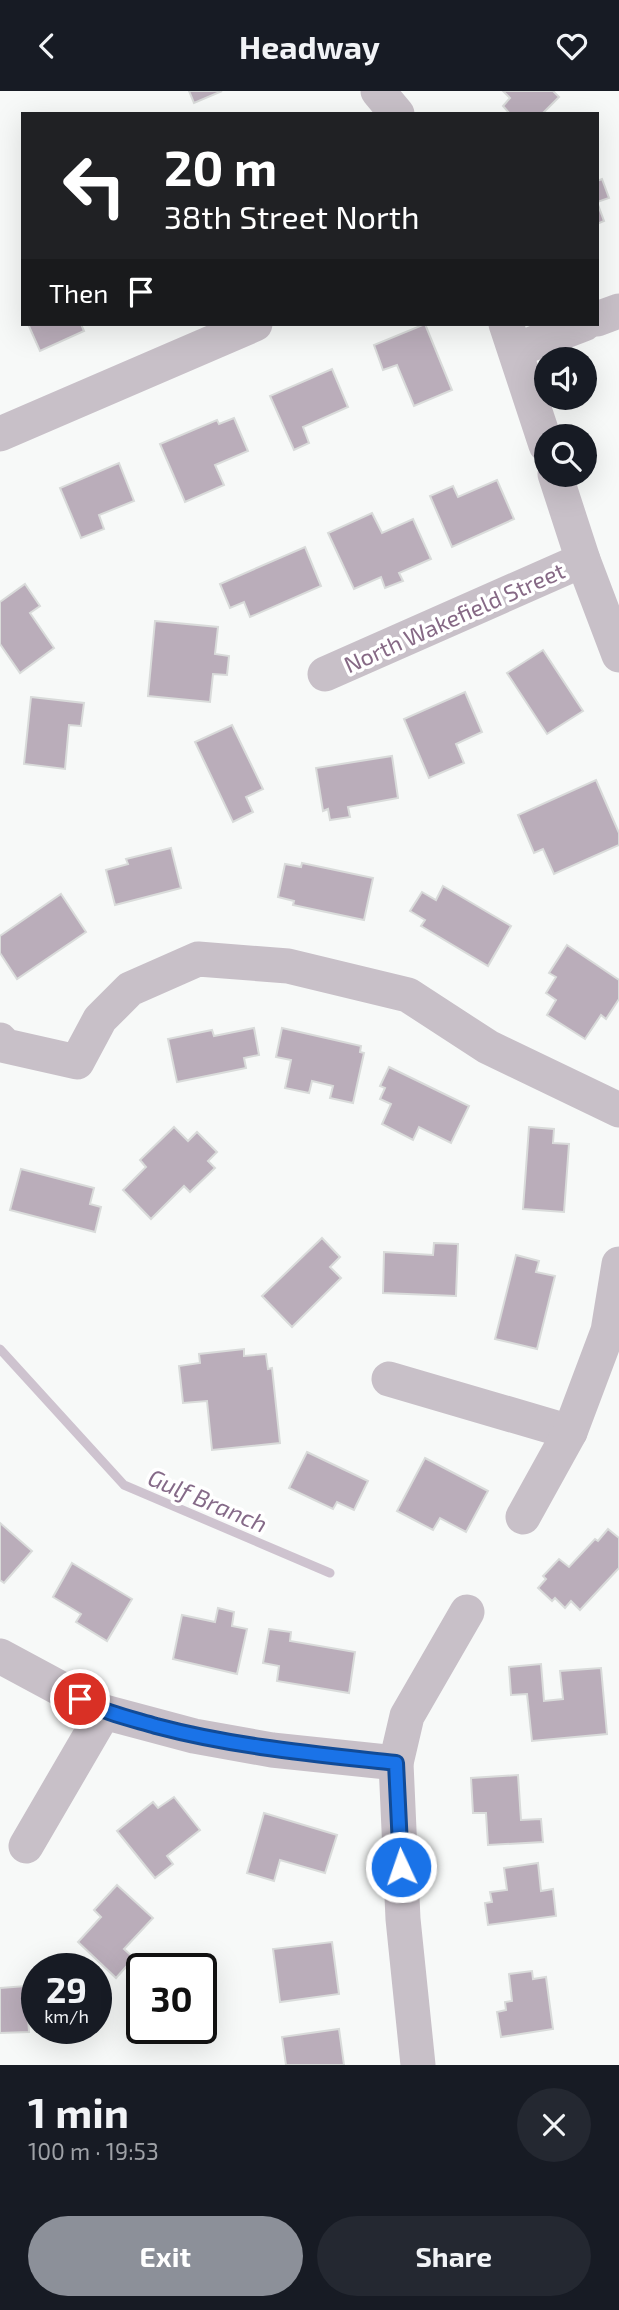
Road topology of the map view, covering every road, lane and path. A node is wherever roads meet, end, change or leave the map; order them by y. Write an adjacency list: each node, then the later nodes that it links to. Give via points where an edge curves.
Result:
1 (378, 91): 2 (street)
2 (395, 112)
3 (619, 311): 4 (street)
4 (599, 318)
5 (250, 326): 9 (street)
6 (573, 326): 7 (street)
7 (511, 337): 8 (street)
8 (539, 424)
9 (0, 433)
10 (559, 487): 11 (street)
11 (583, 560): 12 (street); 14 (street, North Wakefield Street)
12 (611, 613): 13 (street)
13 (619, 655)
14 (325, 674)
15 (0, 1040): 16 (street, via 6,1046 77,1062 100,1019 130,989 198,958 288,966 408,995 488,1047)
16 (619, 1110)
17 (619, 1264): 19 (street, via 608,1331)
18 (389, 1379): 19 (street)
19 (570, 1432): 20 (street)
20 (523, 1517)
21 (467, 1612): 24 (street, via 407,1716)
22 (0, 1656): 23 (street)
23 (104, 1712): 24 (street, via 259,1748); 25 (street)
24 (396, 1763): 26 (street, via 403,1919)
25 (26, 1846)
26 (418, 2065)

